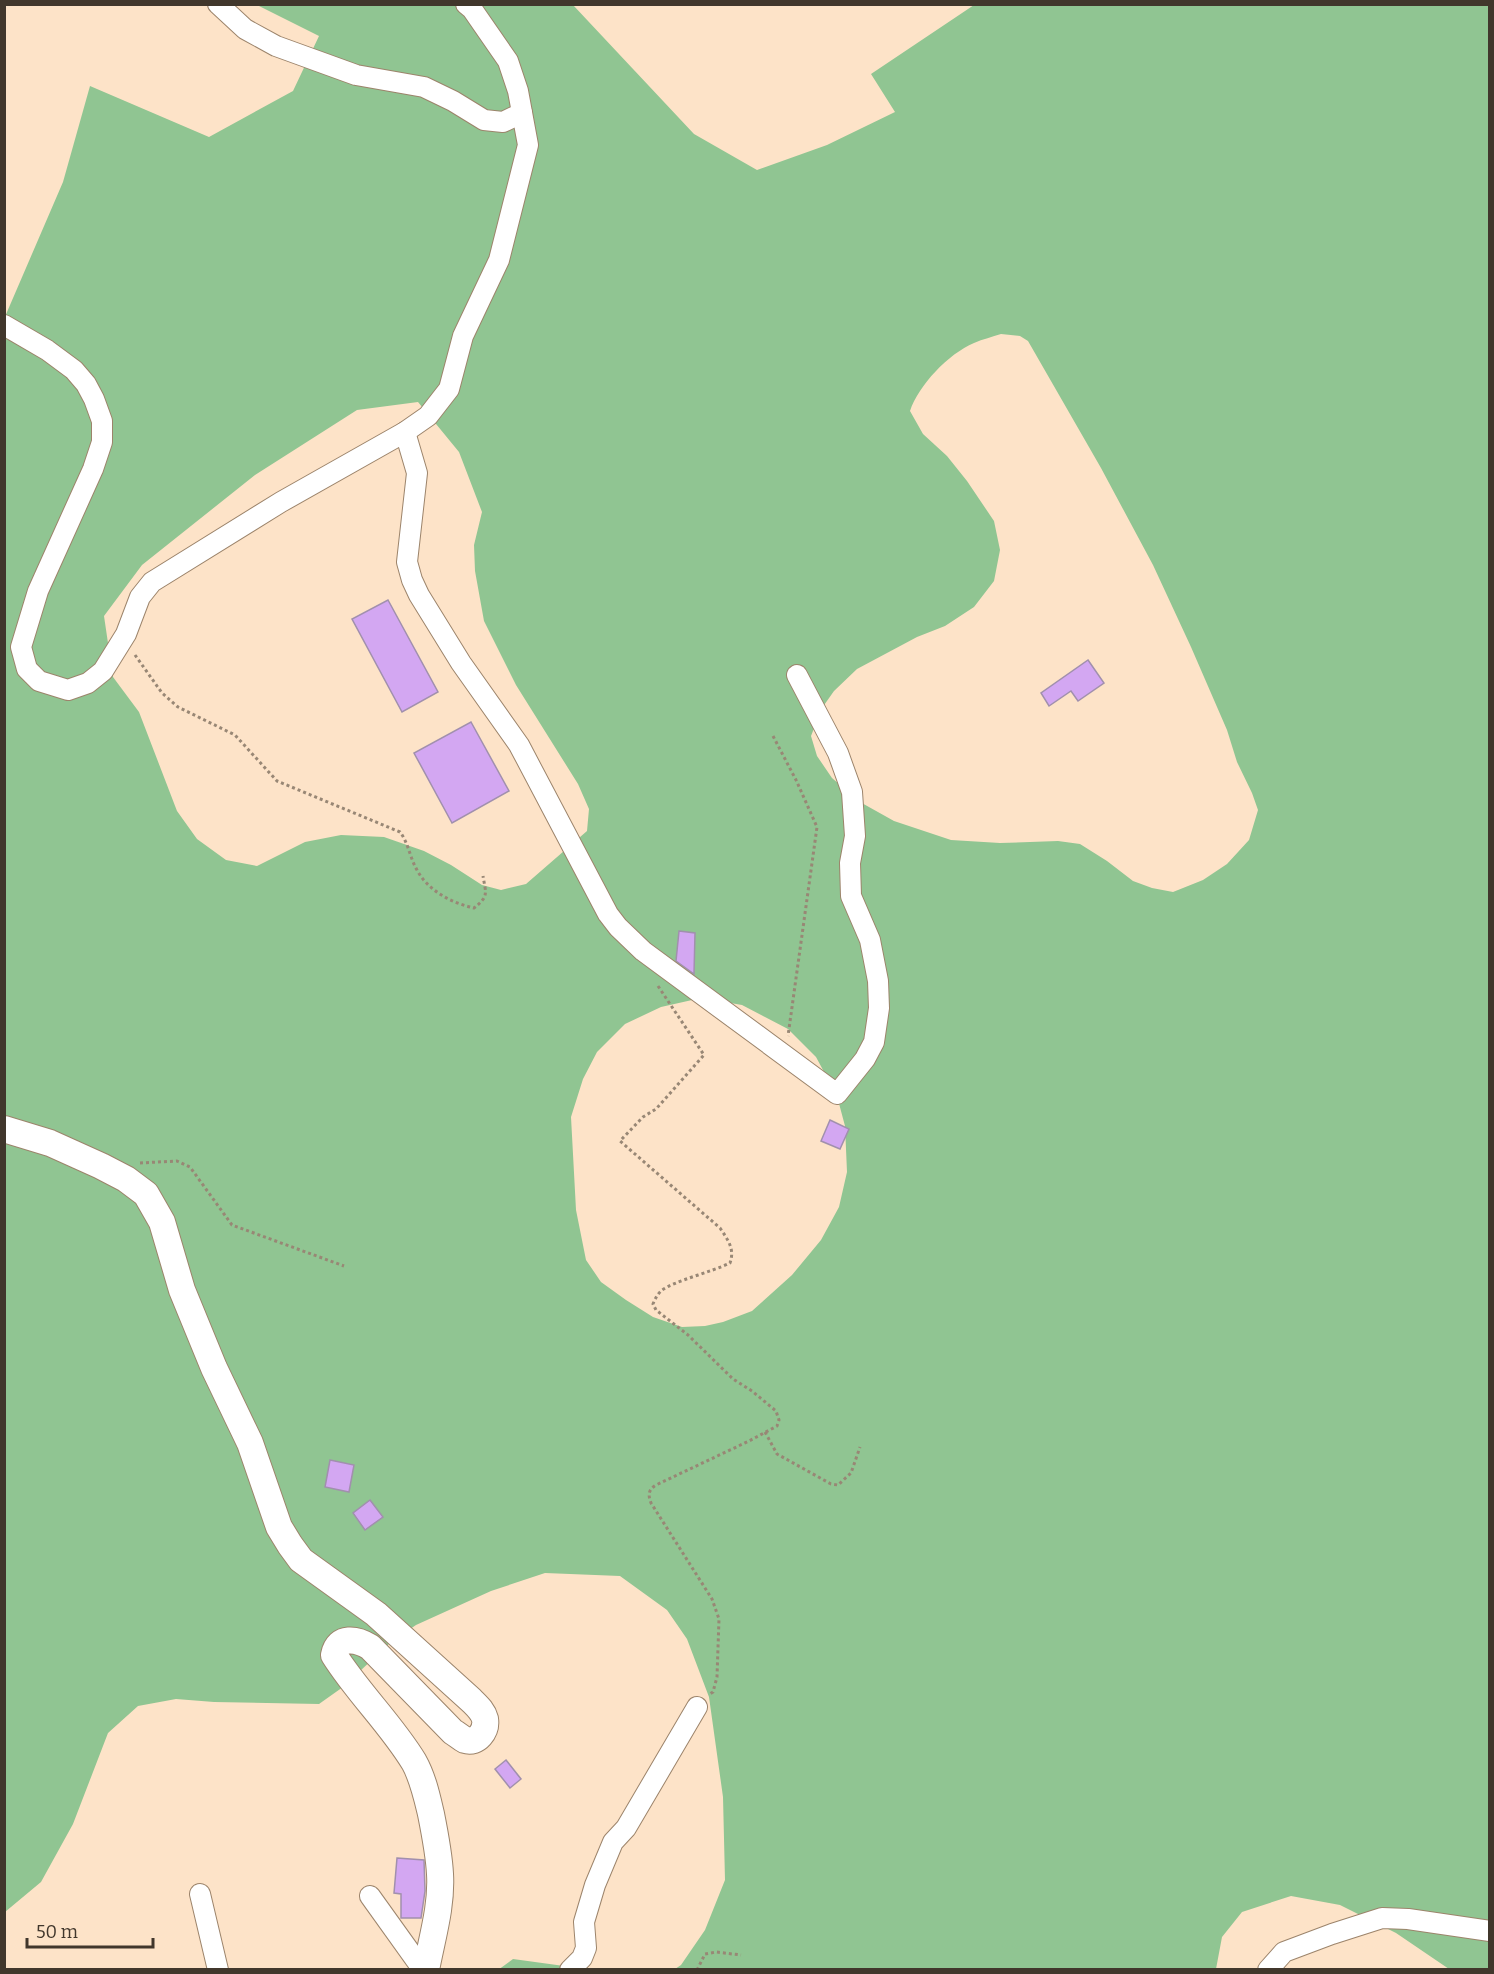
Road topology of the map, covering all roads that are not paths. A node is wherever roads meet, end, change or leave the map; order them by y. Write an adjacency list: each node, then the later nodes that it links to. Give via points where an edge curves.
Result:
1 (218, 4): 3 (street, via 245,29 276,46 356,75 424,87 484,120 503,122)
2 (466, 4): 3 (street, via 508,61)
3 (522, 113): 5 (street, via 528,145 499,260 464,336 449,389 428,416)
4 (4, 325): 5 (street, via 74,370 86,384 102,421 102,442 93,469 38,591 21,647 27,669 39,681 68,690 88,683 104,671 123,639 140,597 152,582 281,502)
5 (405, 432): 6 (street, via 417,473 407,562 419,595 460,663 519,745 608,914 641,949 837,1094 874,1042 878,981 870,940 851,896 850,862 855,836 852,792 838,753)
6 (797, 675)
7 (4, 1129): 14 (street, via 50,1143 117,1174 146,1194 162,1222 182,1290 250,1443 279,1527 290,1545 301,1560 376,1614 482,1712 485,1726 481,1735 474,1740 464,1739 370,1647 354,1640 335,1650 344,1671 415,1764 426,1792 440,1875 435,1929)
8 (697, 1707): 15 (street, via 626,1828 613,1842 584,1922 586,1948)
9 (200, 1894): 13 (street)
10 (370, 1896): 14 (street)
11 (1490, 1931): 12 (street, via 1408,1918 1382,1918 1284,1952)
12 (1273, 1967)
13 (218, 1970)
14 (424, 1970)
15 (570, 1970)

